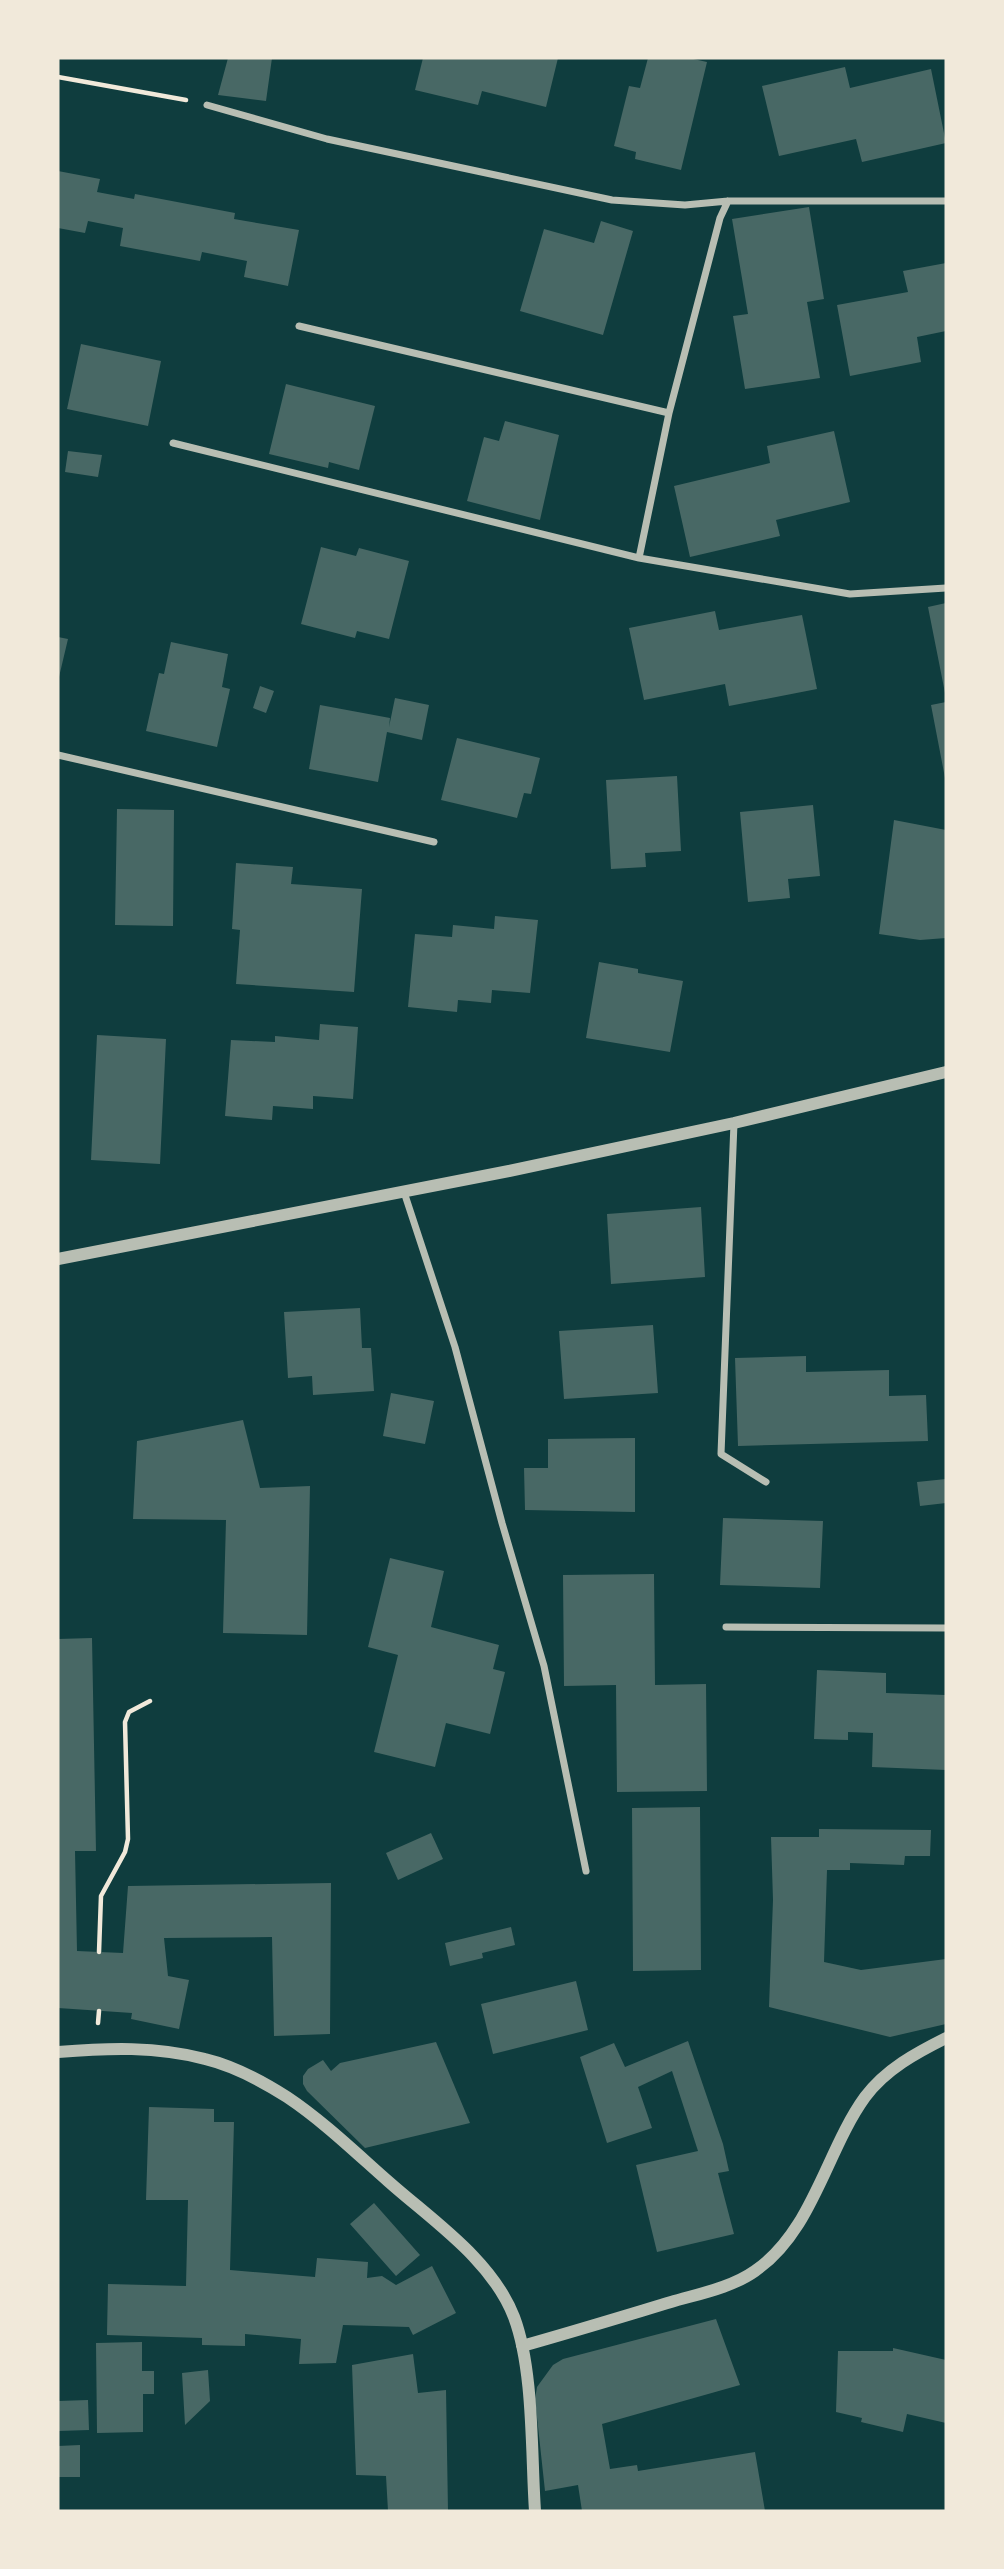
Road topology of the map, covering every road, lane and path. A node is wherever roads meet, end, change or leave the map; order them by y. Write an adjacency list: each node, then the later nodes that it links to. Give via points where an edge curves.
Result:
1 (58, 77): 2 (path)
2 (208, 105): 3 (street, via 327,139 612,200 685,205)
3 (728, 201): 4 (street); 6 (street)
4 (946, 201)
5 (299, 327): 6 (street)
6 (669, 413): 8 (street)
7 (173, 443): 8 (street)
8 (639, 558): 9 (street, via 850,594)
9 (946, 588)
10 (58, 755): 11 (street)
11 (434, 842)
12 (946, 1072): 13 (street)
13 (734, 1123): 14 (street); 16 (street, via 720,1454)
14 (404, 1192): 15 (street); 20 (street, via 455,1347 544,1666)
15 (58, 1259)
16 (766, 1482)
17 (726, 1627): 18 (street)
18 (946, 1628)
19 (150, 1701): 21 (path, via 129,1712 125,1722 128,1839 101,1896)
20 (586, 1871)
21 (99, 1952)
22 (946, 2038): 24 (street, via 888,2072 866,2095 795,2228 755,2271 724,2286)
23 (58, 2052): 24 (street, via 120,2047 206,2059 247,2074 287,2097 464,2248 504,2295)
24 (523, 2346): 25 (street)
25 (535, 2511)

